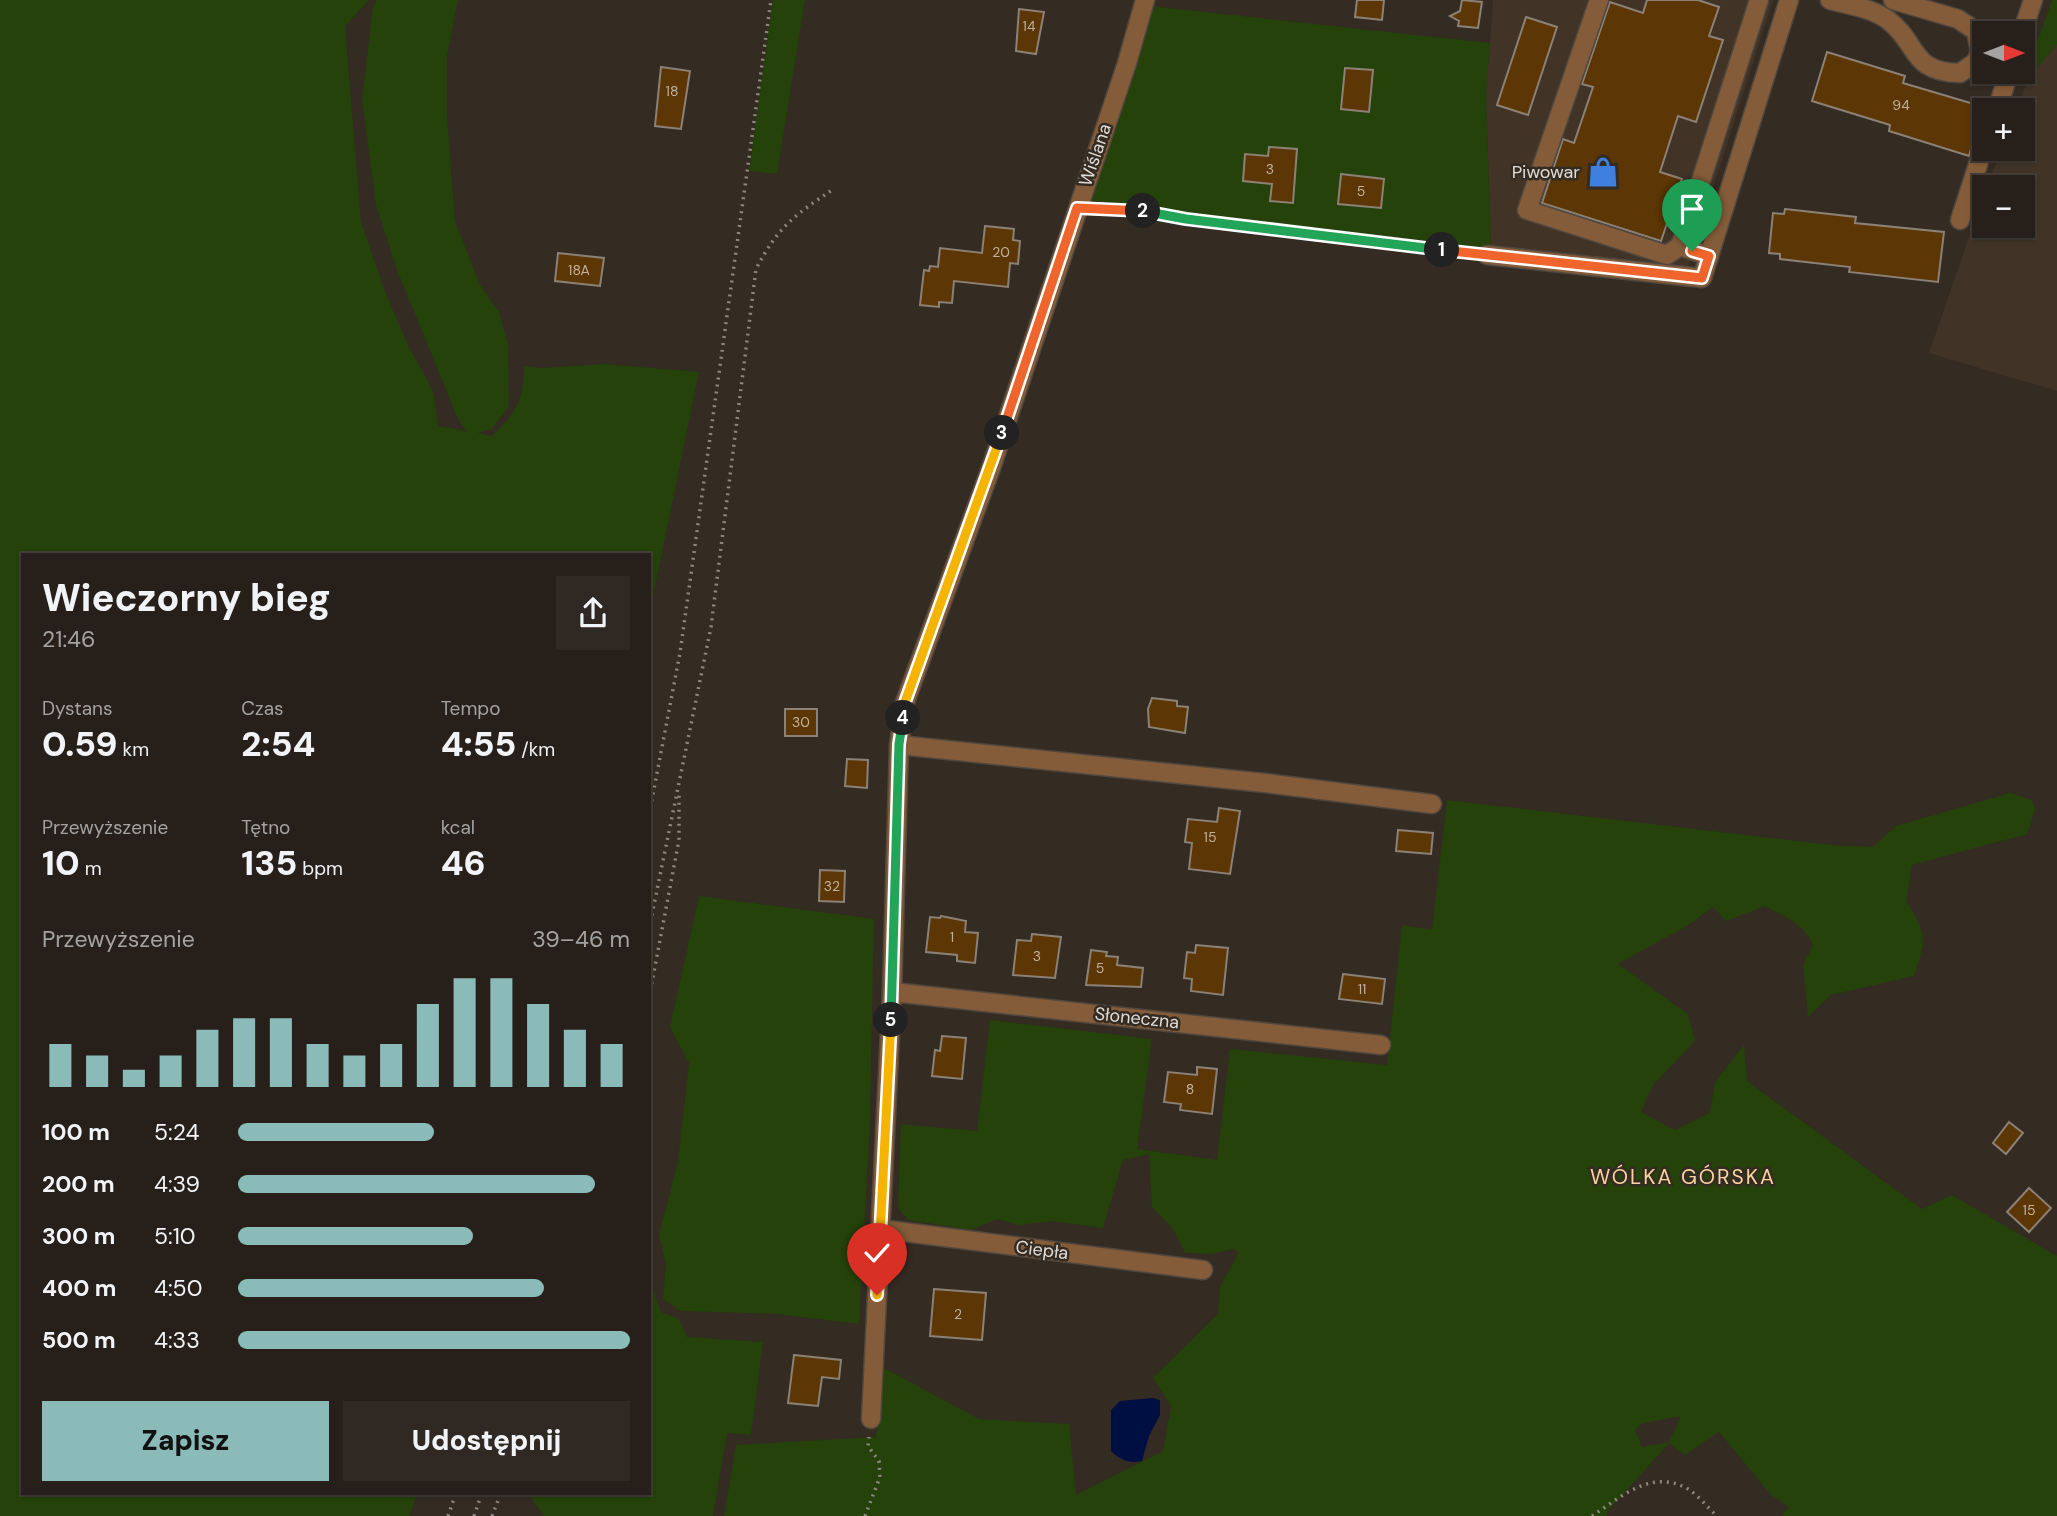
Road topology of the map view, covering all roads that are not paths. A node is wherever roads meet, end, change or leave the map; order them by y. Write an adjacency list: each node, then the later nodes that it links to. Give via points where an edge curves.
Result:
1 (1145, 0): 15 (street, Wiślana, via 991,468 905,702)
2 (1599, 0): 12 (street, via 1527,210 1667,255)
3 (1759, 0): 12 (street)
4 (1789, 0): 14 (street)
5 (1830, 0): 8 (street)
6 (1892, 0): 8 (street); 8 (street, via 1969,24 1979,40 1976,62 1960,73 1930,67 1917,58 1887,19)
7 (2033, 0): 9 (street)
8 (1870, 11)
9 (2026, 21)
10 (1979, 161): 11 (street)
11 (1960, 220)
12 (1680, 246): 14 (street)
13 (1487, 255): 14 (street, via 1702,278)
14 (1709, 256)
15 (899, 744): 16 (street); 17 (street, Wiślana)
16 (1432, 804)
17 (892, 992): 18 (street, Słoneczna); 19 (street, Wiślana)
18 (1381, 1045)
19 (880, 1229): 20 (street, Ciepła); 21 (street, Wiślana)
20 (1203, 1270)
21 (871, 1419)

